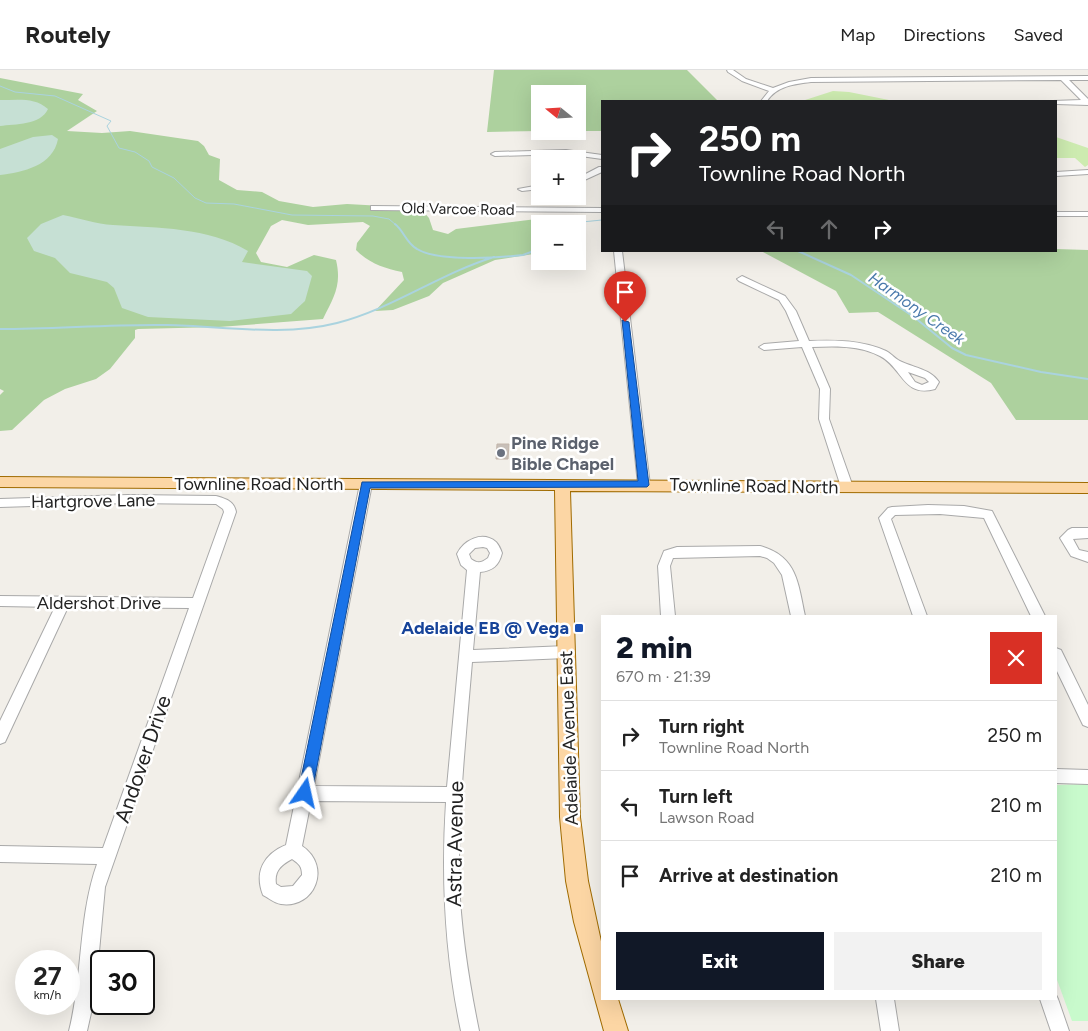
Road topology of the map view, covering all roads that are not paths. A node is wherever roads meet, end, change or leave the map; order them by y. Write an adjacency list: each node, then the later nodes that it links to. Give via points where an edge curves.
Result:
1 (926, 70): 4 (street)
2 (730, 71): 8 (street, via 744,80)
3 (888, 78): 4 (street); 7 (street); 8 (street, via 810,80 786,84)
4 (932, 78): 5 (street)
5 (1063, 78): 6 (street); 11 (street)
6 (1088, 78)
7 (894, 88)
8 (774, 90): 9 (street)
9 (765, 100)
10 (1057, 102): 11 (street)
11 (1088, 102)
12 (496, 154): 13 (street, via 566,152)
13 (601, 157)
14 (601, 169): 17 (street)
15 (1084, 173): 16 (street); 18 (street)
16 (1057, 174)
17 (586, 176)
18 (1088, 182)
19 (531, 188): 20 (street)
20 (522, 189)
21 (374, 208): 22 (street, Old Varcoe Road)
22 (601, 210)
23 (1057, 214): 24 (street)
24 (1088, 214)
25 (618, 252): 33 (street)
26 (742, 279): 27 (street, via 782,298)
27 (807, 346): 28 (street); 29 (street, via 866,346); 34 (street, via 825,389 824,419)
28 (764, 347)
29 (900, 365)
30 (0, 482): 31 (main road, Townline Road North)
31 (366, 484): 32 (main road, Townline Road North); 55 (street)
32 (562, 484): 33 (main road, Townline Road North); 48 (main road, Adelaide Avenue East)
33 (644, 485): 34 (main road, Townline Road North)
34 (847, 487): 35 (main road, Townline Road North)
35 (1088, 488)
36 (216, 500): 37 (street, Hartgrove Lane); 42 (street, Andover Drive, via 227,504 230,512)
37 (0, 503)
38 (1088, 533): 39 (street, via 1072,533 1066,538 1075,553)
39 (1088, 557)
40 (474, 568): 49 (street, Astra Avenue)
41 (0, 601): 43 (street, Aldershot Drive)
42 (198, 603): 43 (street, Aldershot Drive); 59 (street, Andover Drive)
43 (63, 604): 52 (street)
44 (668, 615): 45 (street, via 664,566 668,554 760,550 778,557 785,566)
45 (798, 615)
46 (920, 615): 47 (street, via 885,518 892,511 965,510 988,514)
47 (1038, 615)
48 (566, 652): 49 (street); 60 (main road, Adelaide Avenue East, via 571,833 584,922)
49 (467, 656): 56 (street, Astra Avenue)
50 (1057, 656): 51 (street)
51 (1088, 720)
52 (0, 737)
53 (1057, 776): 54 (street)
54 (1088, 777)
55 (305, 793): 56 (street); 57 (street)
56 (454, 795): 65 (street, Astra Avenue, via 451,863 457,955)
57 (293, 850)
58 (0, 854): 59 (street)
59 (108, 856): 64 (street, Andover Drive, via 97,887 92,916 89,974)
60 (601, 984)
61 (606, 1000): 66 (main road)
62 (885, 1000): 67 (street)
63 (1049, 1000): 68 (street)
64 (78, 1031)
65 (470, 1031)
66 (616, 1031)
67 (890, 1031)
68 (1060, 1031)

